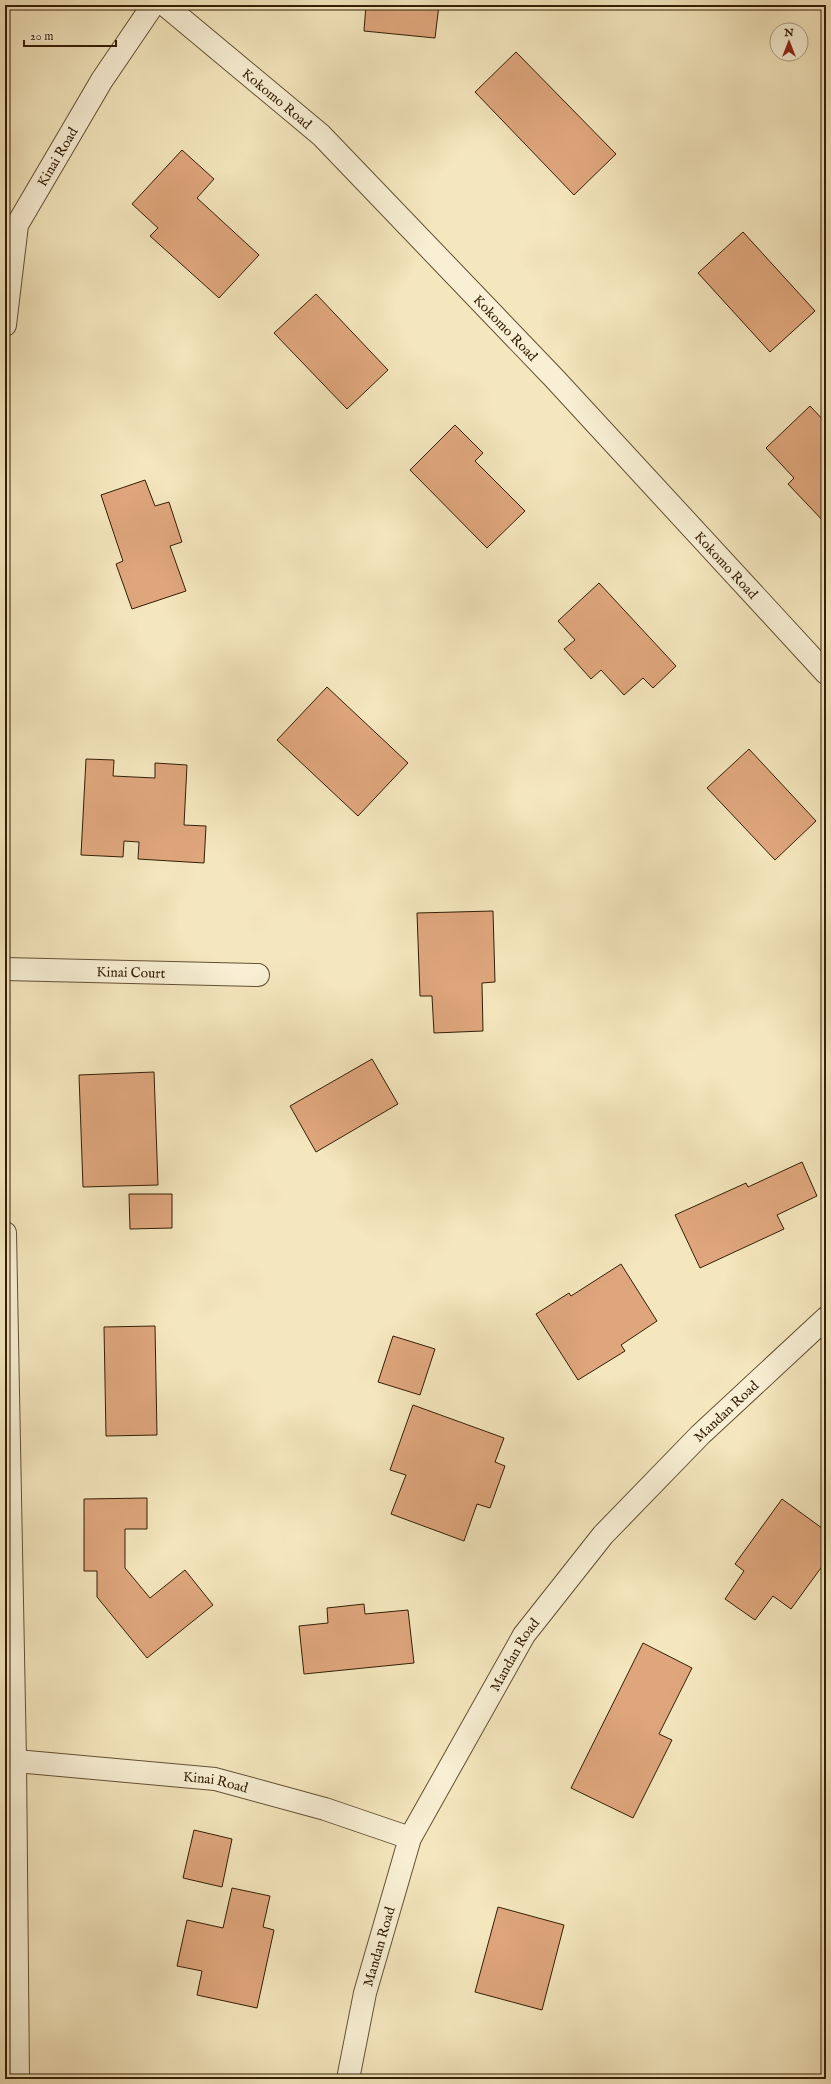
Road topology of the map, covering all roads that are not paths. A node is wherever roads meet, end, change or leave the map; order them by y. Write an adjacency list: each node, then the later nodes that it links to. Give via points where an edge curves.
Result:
1 (153, 5): 3 (street, Kinai Road, via 102,80 17,225)
2 (165, 5): 4 (street, Kokomo Road, via 321,135 554,378)
3 (5, 325)
4 (826, 673)
5 (5, 969): 6 (street, Kinai Court)
6 (258, 975)
7 (5, 1233): 9 (street)
8 (826, 1318): 10 (street, Mandan Road, via 700,1436 603,1535 524,1635)
9 (10, 1760): 10 (street, Kinai Road, via 215,1779 325,1809); 11 (street)
10 (410, 1838): 12 (street, Mandan Road, via 365,1993)
11 (18, 2079)
12 (348, 2079)

